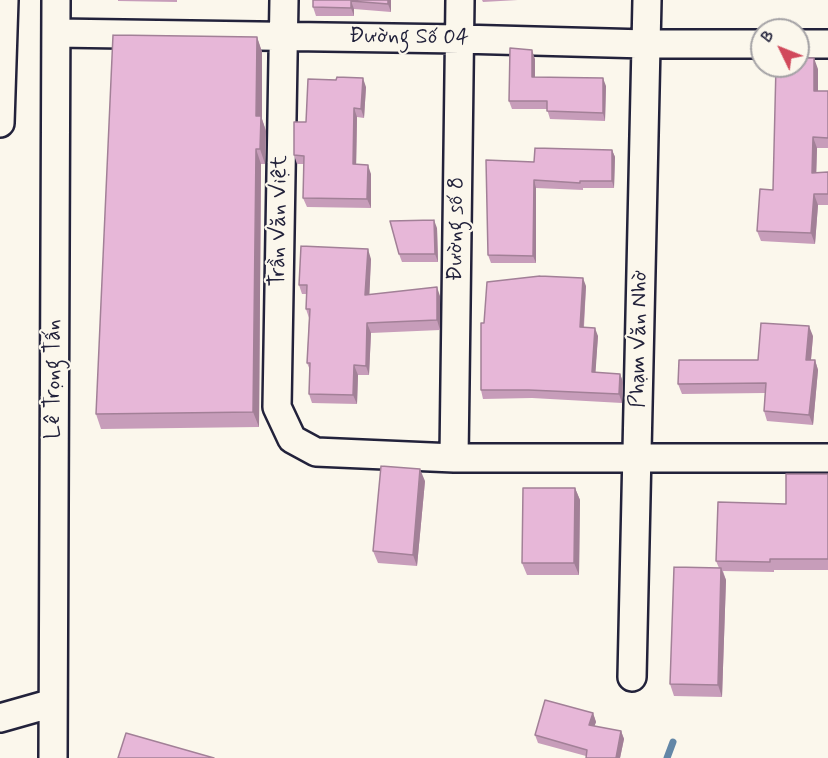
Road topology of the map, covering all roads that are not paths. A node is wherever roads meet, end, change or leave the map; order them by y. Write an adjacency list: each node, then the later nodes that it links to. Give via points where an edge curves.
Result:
1 (4, 0): 13 (street)
2 (56, 0): 6 (street, Lê Trọng Tấn)
3 (284, 0): 7 (street, Trần Văn Việt)
4 (460, 0): 8 (street, Đường số 8)
5 (647, 0): 9 (street, Phạm Văn Nhờ)
6 (56, 33): 7 (street, Đường Số 04); 18 (street, Lê Trọng Tấn)
7 (284, 36): 8 (street, Đường Số 04); 14 (street, Trần Văn Việt, via 277,407 292,439 316,452)
8 (460, 39): 9 (street, Đường Số 04); 14 (street, Đường số 8)
9 (646, 44): 10 (street, Đường Số 04); 15 (street, Phạm Văn Nhờ)
10 (750, 44)
11 (810, 44): 12 (street)
12 (828, 44)
13 (0, 123)
14 (454, 458): 15 (street)
15 (638, 458): 16 (street); 17 (street, Phạm Văn Nhờ)
16 (828, 458)
17 (632, 678)
18 (53, 703): 19 (street); 20 (street, Lê Trọng Tấn)
19 (0, 718)
20 (53, 758)

